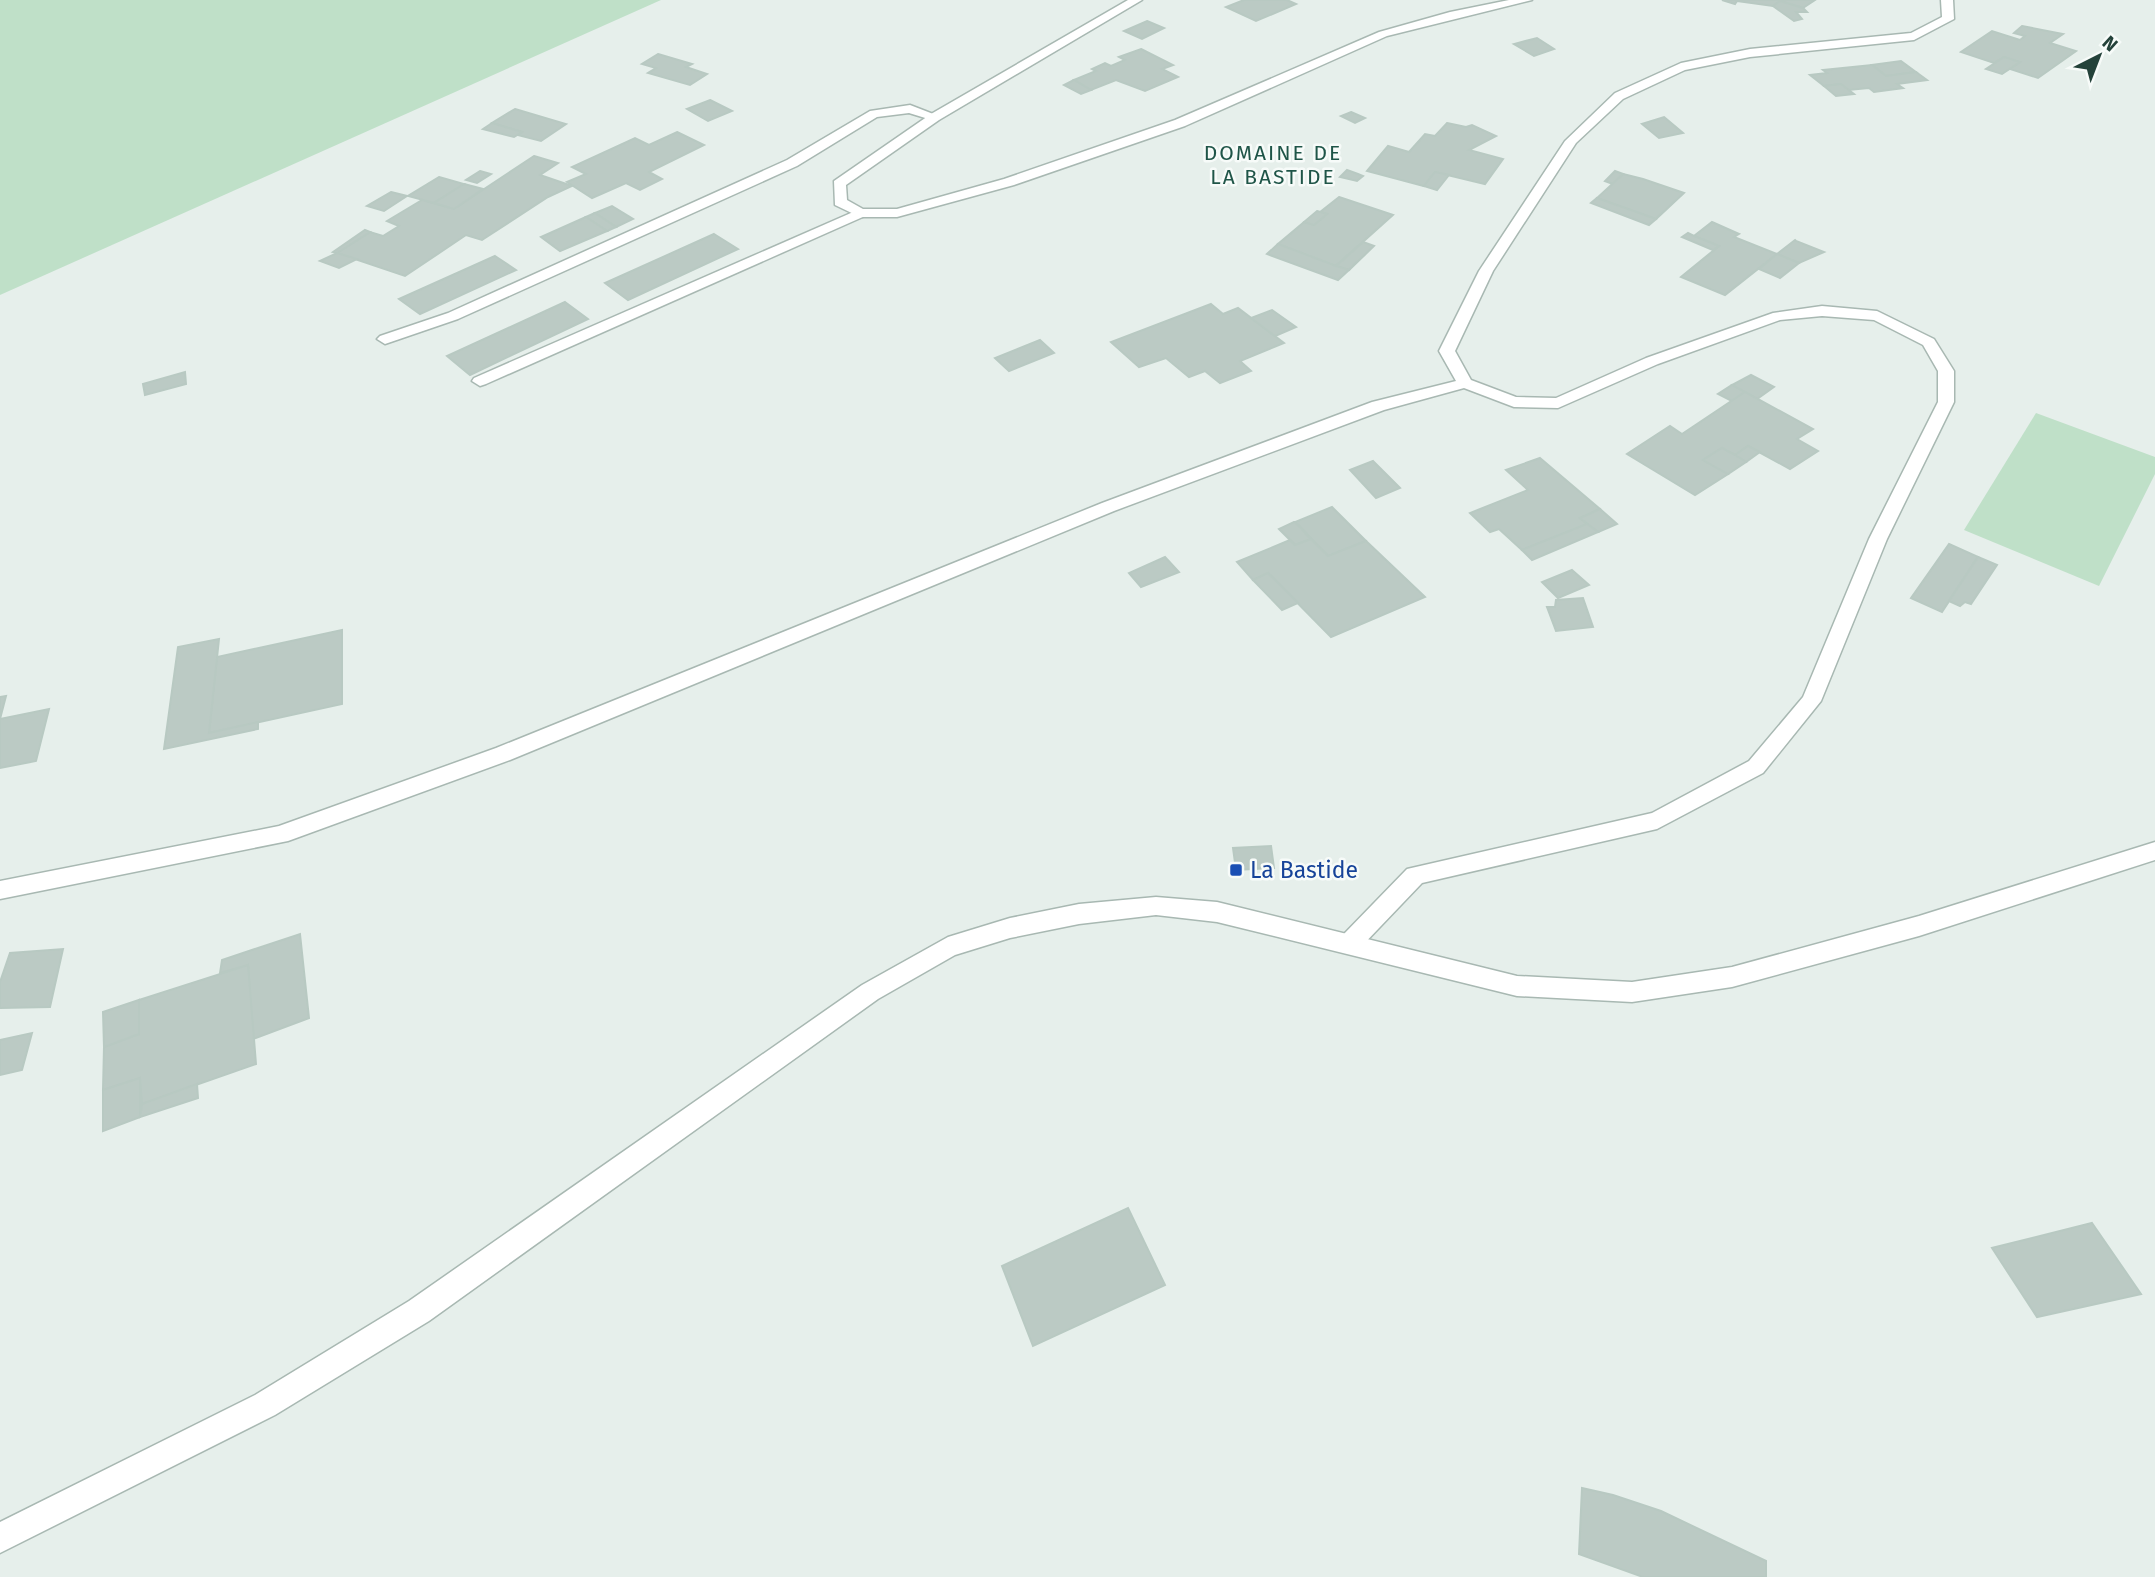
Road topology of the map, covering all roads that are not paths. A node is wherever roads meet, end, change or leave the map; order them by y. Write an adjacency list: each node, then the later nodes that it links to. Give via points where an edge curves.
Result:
1 (1136, 0): 4 (street)
2 (1525, 0): 5 (street, via 1382,34 1180,122 1009,182 897,213)
3 (1947, 0): 8 (street, via 1948,19 1914,36 1750,53 1681,67 1619,96 1571,141 1486,271 1447,351)
4 (935, 117): 5 (street, via 839,184 840,202); 6 (street, via 910,109 874,114 792,163 453,316)
5 (860, 213): 7 (street)
6 (385, 339)
7 (480, 381)
8 (1465, 383): 10 (street, via 1378,406 1121,502 503,754 280,835); 11 (street, via 1514,402 1558,403 1652,361 1778,316 1822,311 1877,316 1929,342 1946,371 1945,402 1878,539 1811,701 1756,766 1657,820 1415,875)
9 (2155, 851): 11 (street, via 1919,926 1732,977 1632,992 1517,986)
10 (0, 890)
11 (1350, 943): 12 (street, via 1217,912 1156,905 1010,928 948,947 870,992 407,1318 265,1405)
12 (0, 1538)

